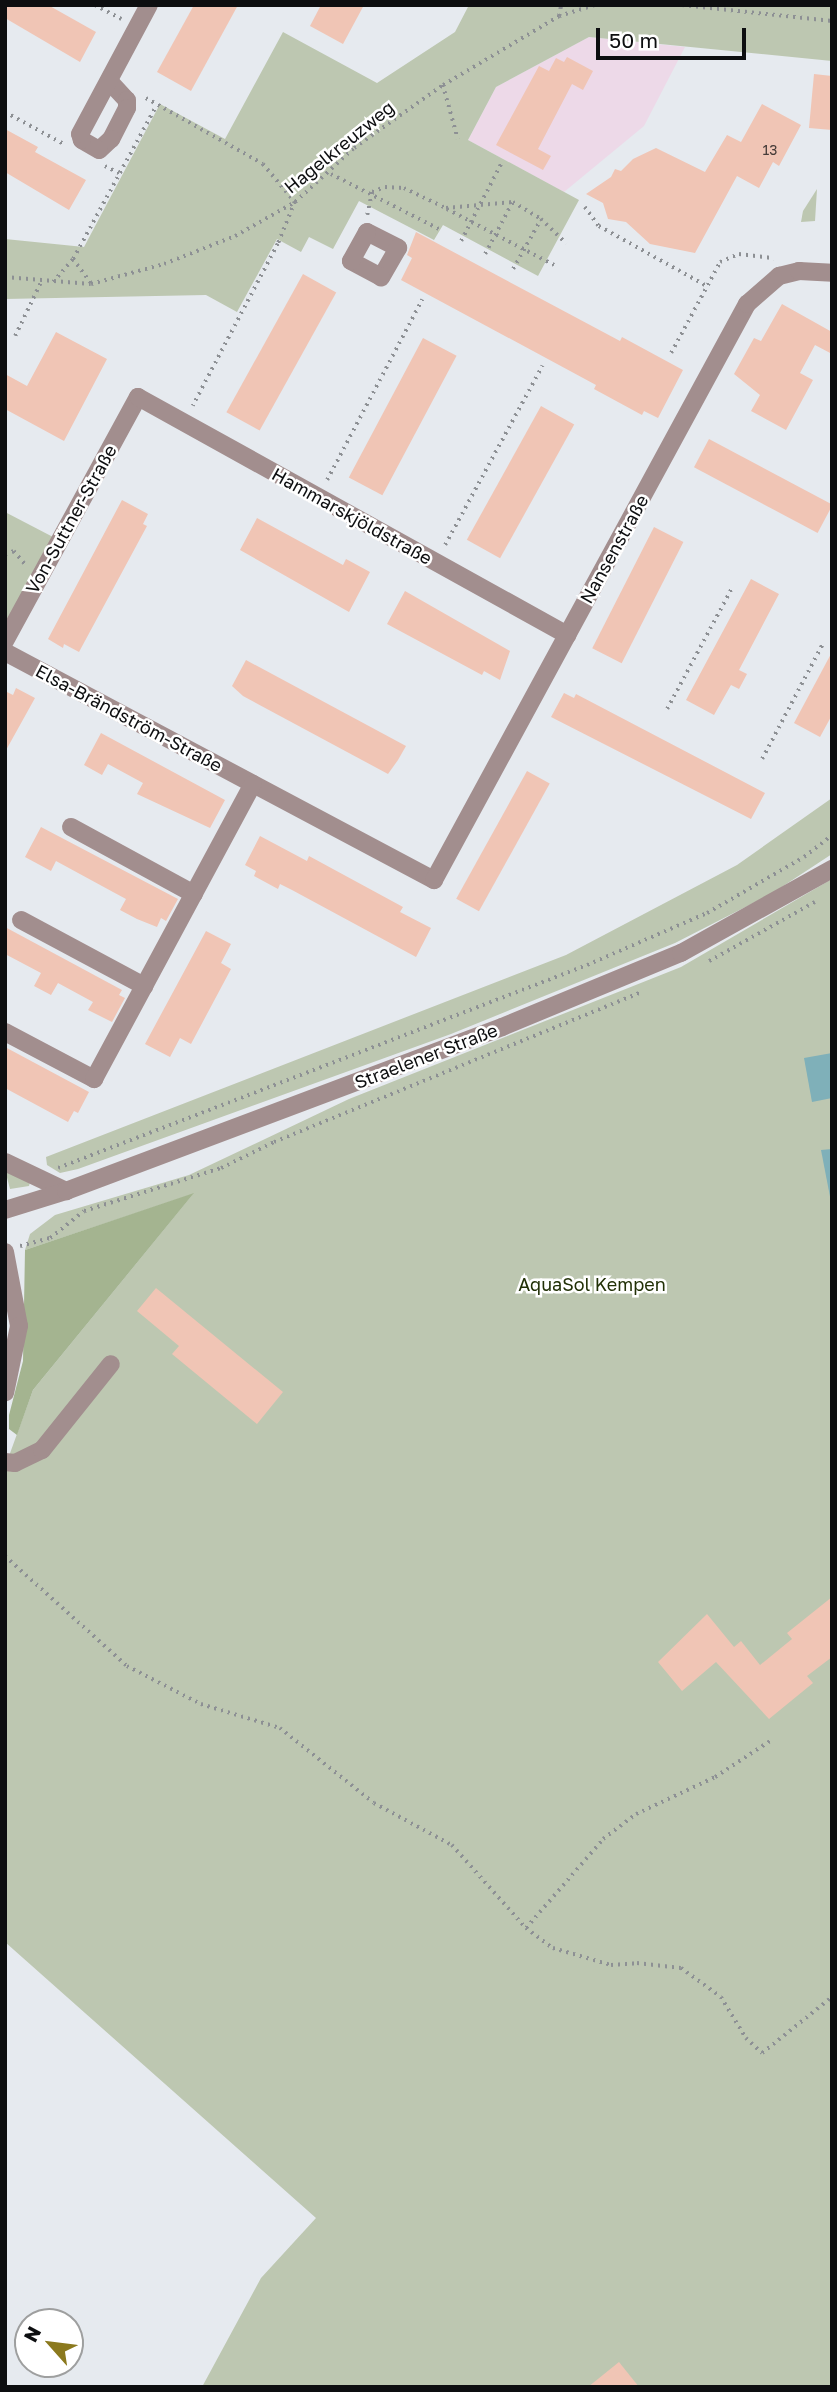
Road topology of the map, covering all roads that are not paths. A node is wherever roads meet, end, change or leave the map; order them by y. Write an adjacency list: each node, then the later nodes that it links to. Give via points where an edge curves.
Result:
1 (149, 5): 2 (street)
2 (109, 80)
3 (832, 274): 5 (street, Nansenstraße, via 799,271 779,276 747,303)
4 (138, 397): 5 (street, Hammarskjöldstraße); 6 (street, Von-Suttner-Straße)
5 (567, 635): 11 (street, Nansenstraße)
6 (5, 641)
7 (5, 652): 8 (street, Elsa-Brändström-Straße)
8 (253, 784): 11 (street, Elsa-Brändström-Straße); 12 (street)
9 (71, 828): 12 (street)
10 (832, 869): 17 (street, Straelener Straße, via 681,953 502,1027)
11 (435, 880)
12 (194, 894): 14 (street)
13 (21, 920): 14 (street)
14 (144, 986): 15 (street, via 94,1080)
15 (5, 1032)
16 (5, 1162): 17 (street)
17 (66, 1191): 18 (street, Straelener Straße)
18 (5, 1210)
19 (11, 1249): 20 (street)
20 (10, 1290): 22 (street, via 19,1326)
21 (111, 1364): 23 (street, via 42,1450 15,1463)
22 (5, 1393)
23 (5, 1462)

